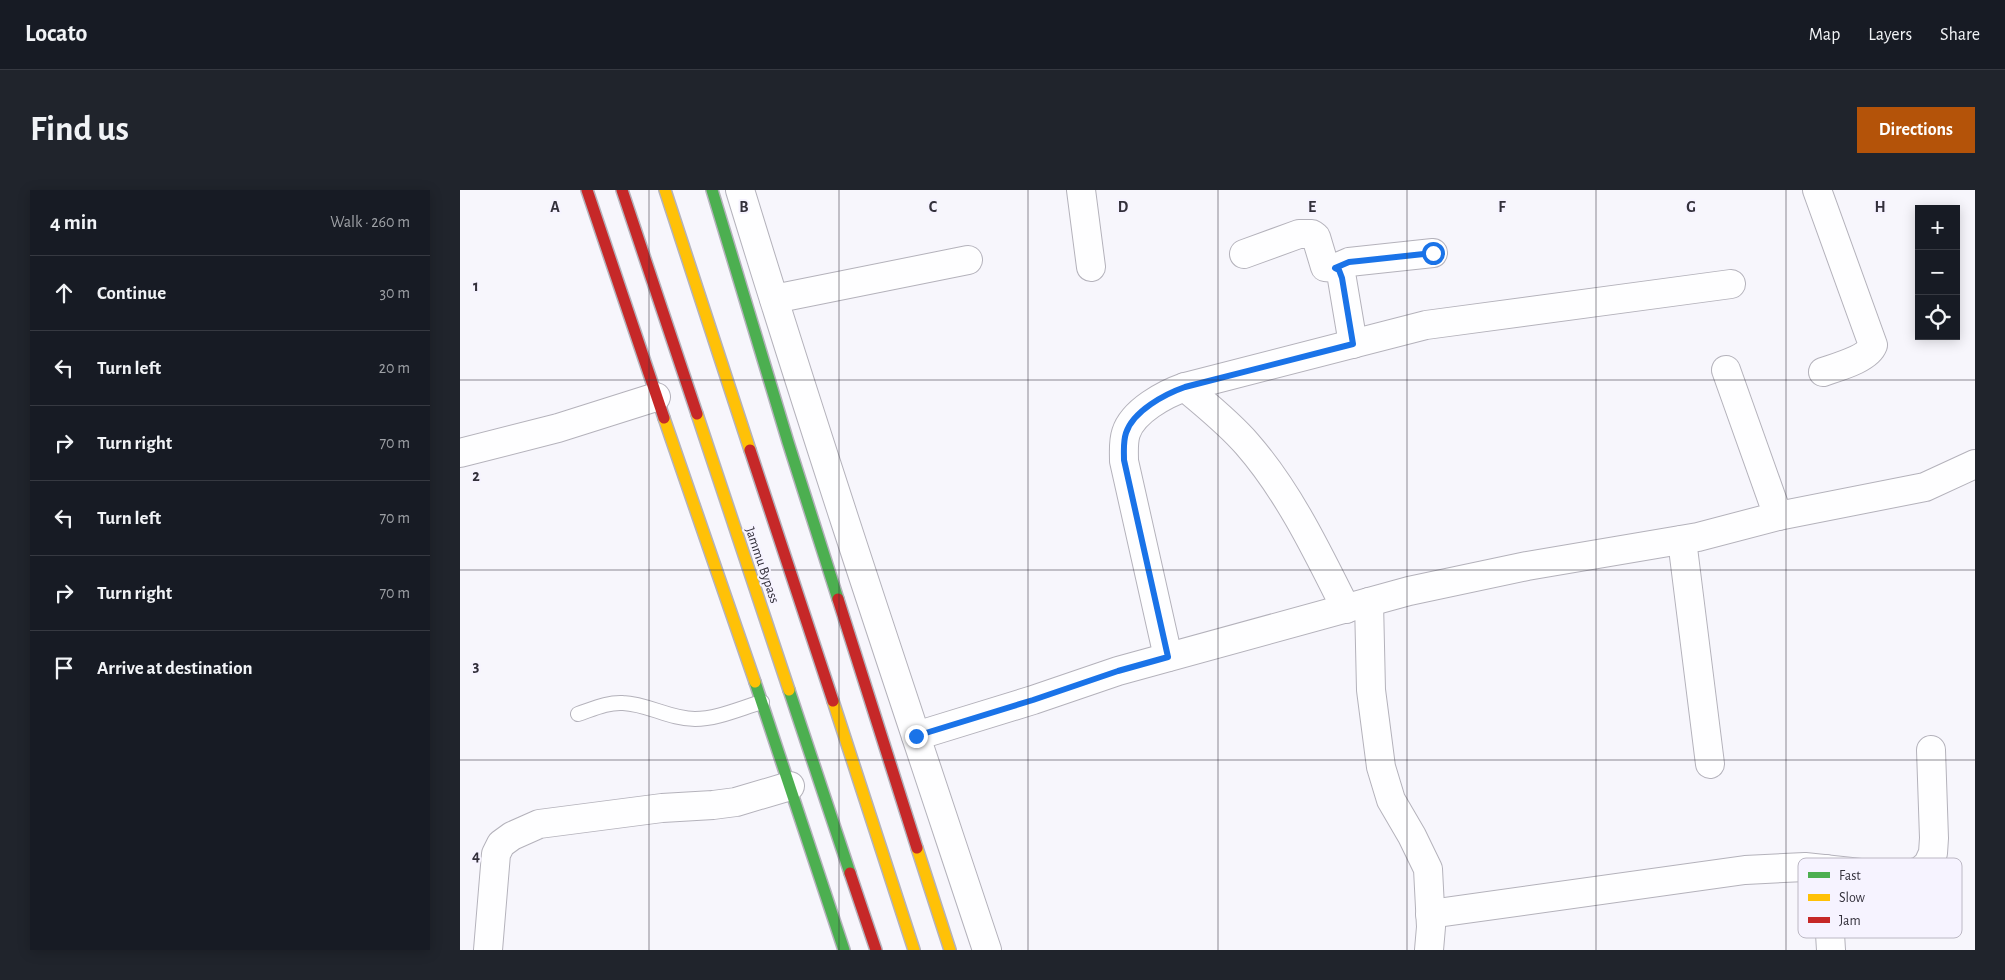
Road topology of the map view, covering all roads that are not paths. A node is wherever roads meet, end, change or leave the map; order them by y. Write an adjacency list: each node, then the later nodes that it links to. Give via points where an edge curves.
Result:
1 (587, 190): 19 (main road)
2 (622, 190): 37 (main road, Jammu Bypass)
3 (665, 190): 38 (main road, Jammu Bypass)
4 (712, 190): 39 (main road, via 788,442)
5 (740, 190): 14 (street)
6 (1081, 190): 11 (street)
7 (1817, 190): 17 (street, via 1873,345 1861,358)
8 (1433, 253): 12 (street, via 1349,262)
9 (1244, 254): 12 (street, via 1306,233 1316,237 1325,267)
10 (968, 260): 14 (street)
11 (1091, 267)
12 (1335, 268): 15 (street, via 1342,278)
13 (1730, 284): 15 (street, via 1426,325)
14 (774, 299): 28 (street)
15 (1353, 344): 18 (street)
16 (1726, 370): 22 (street)
17 (1823, 372)
18 (1185, 387): 24 (street, via 1248,444 1272,476 1318,553); 25 (street, via 1167,394 1145,409 1126,431 1123,444)
19 (656, 397): 20 (street, via 558,428); 26 (main road)
20 (460, 453)
21 (1975, 464): 22 (street, via 1924,487)
22 (1778, 516): 23 (street)
23 (1682, 540): 24 (street, via 1528,566); 30 (street)
24 (1358, 605): 25 (street); 34 (street, via 1381,767 1391,800 1428,870)
25 (1168, 657): 28 (street)
26 (762, 702): 27 (lane, via 695,719 623,702); 31 (main road)
27 (578, 714)
28 (916, 736): 40 (street)
29 (1931, 750): 32 (street, via 1934,838)
30 (1710, 764)
31 (790, 786): 35 (street, via 736,802 539,824 512,836 501,844 496,854); 36 (main road)
32 (1931, 858)
33 (1798, 866): 34 (street, via 1745,870)
34 (1430, 914): 41 (street)
35 (488, 950)
36 (844, 950)
37 (876, 950)
38 (914, 950)
39 (950, 950)
40 (987, 950)
41 (1429, 950)

